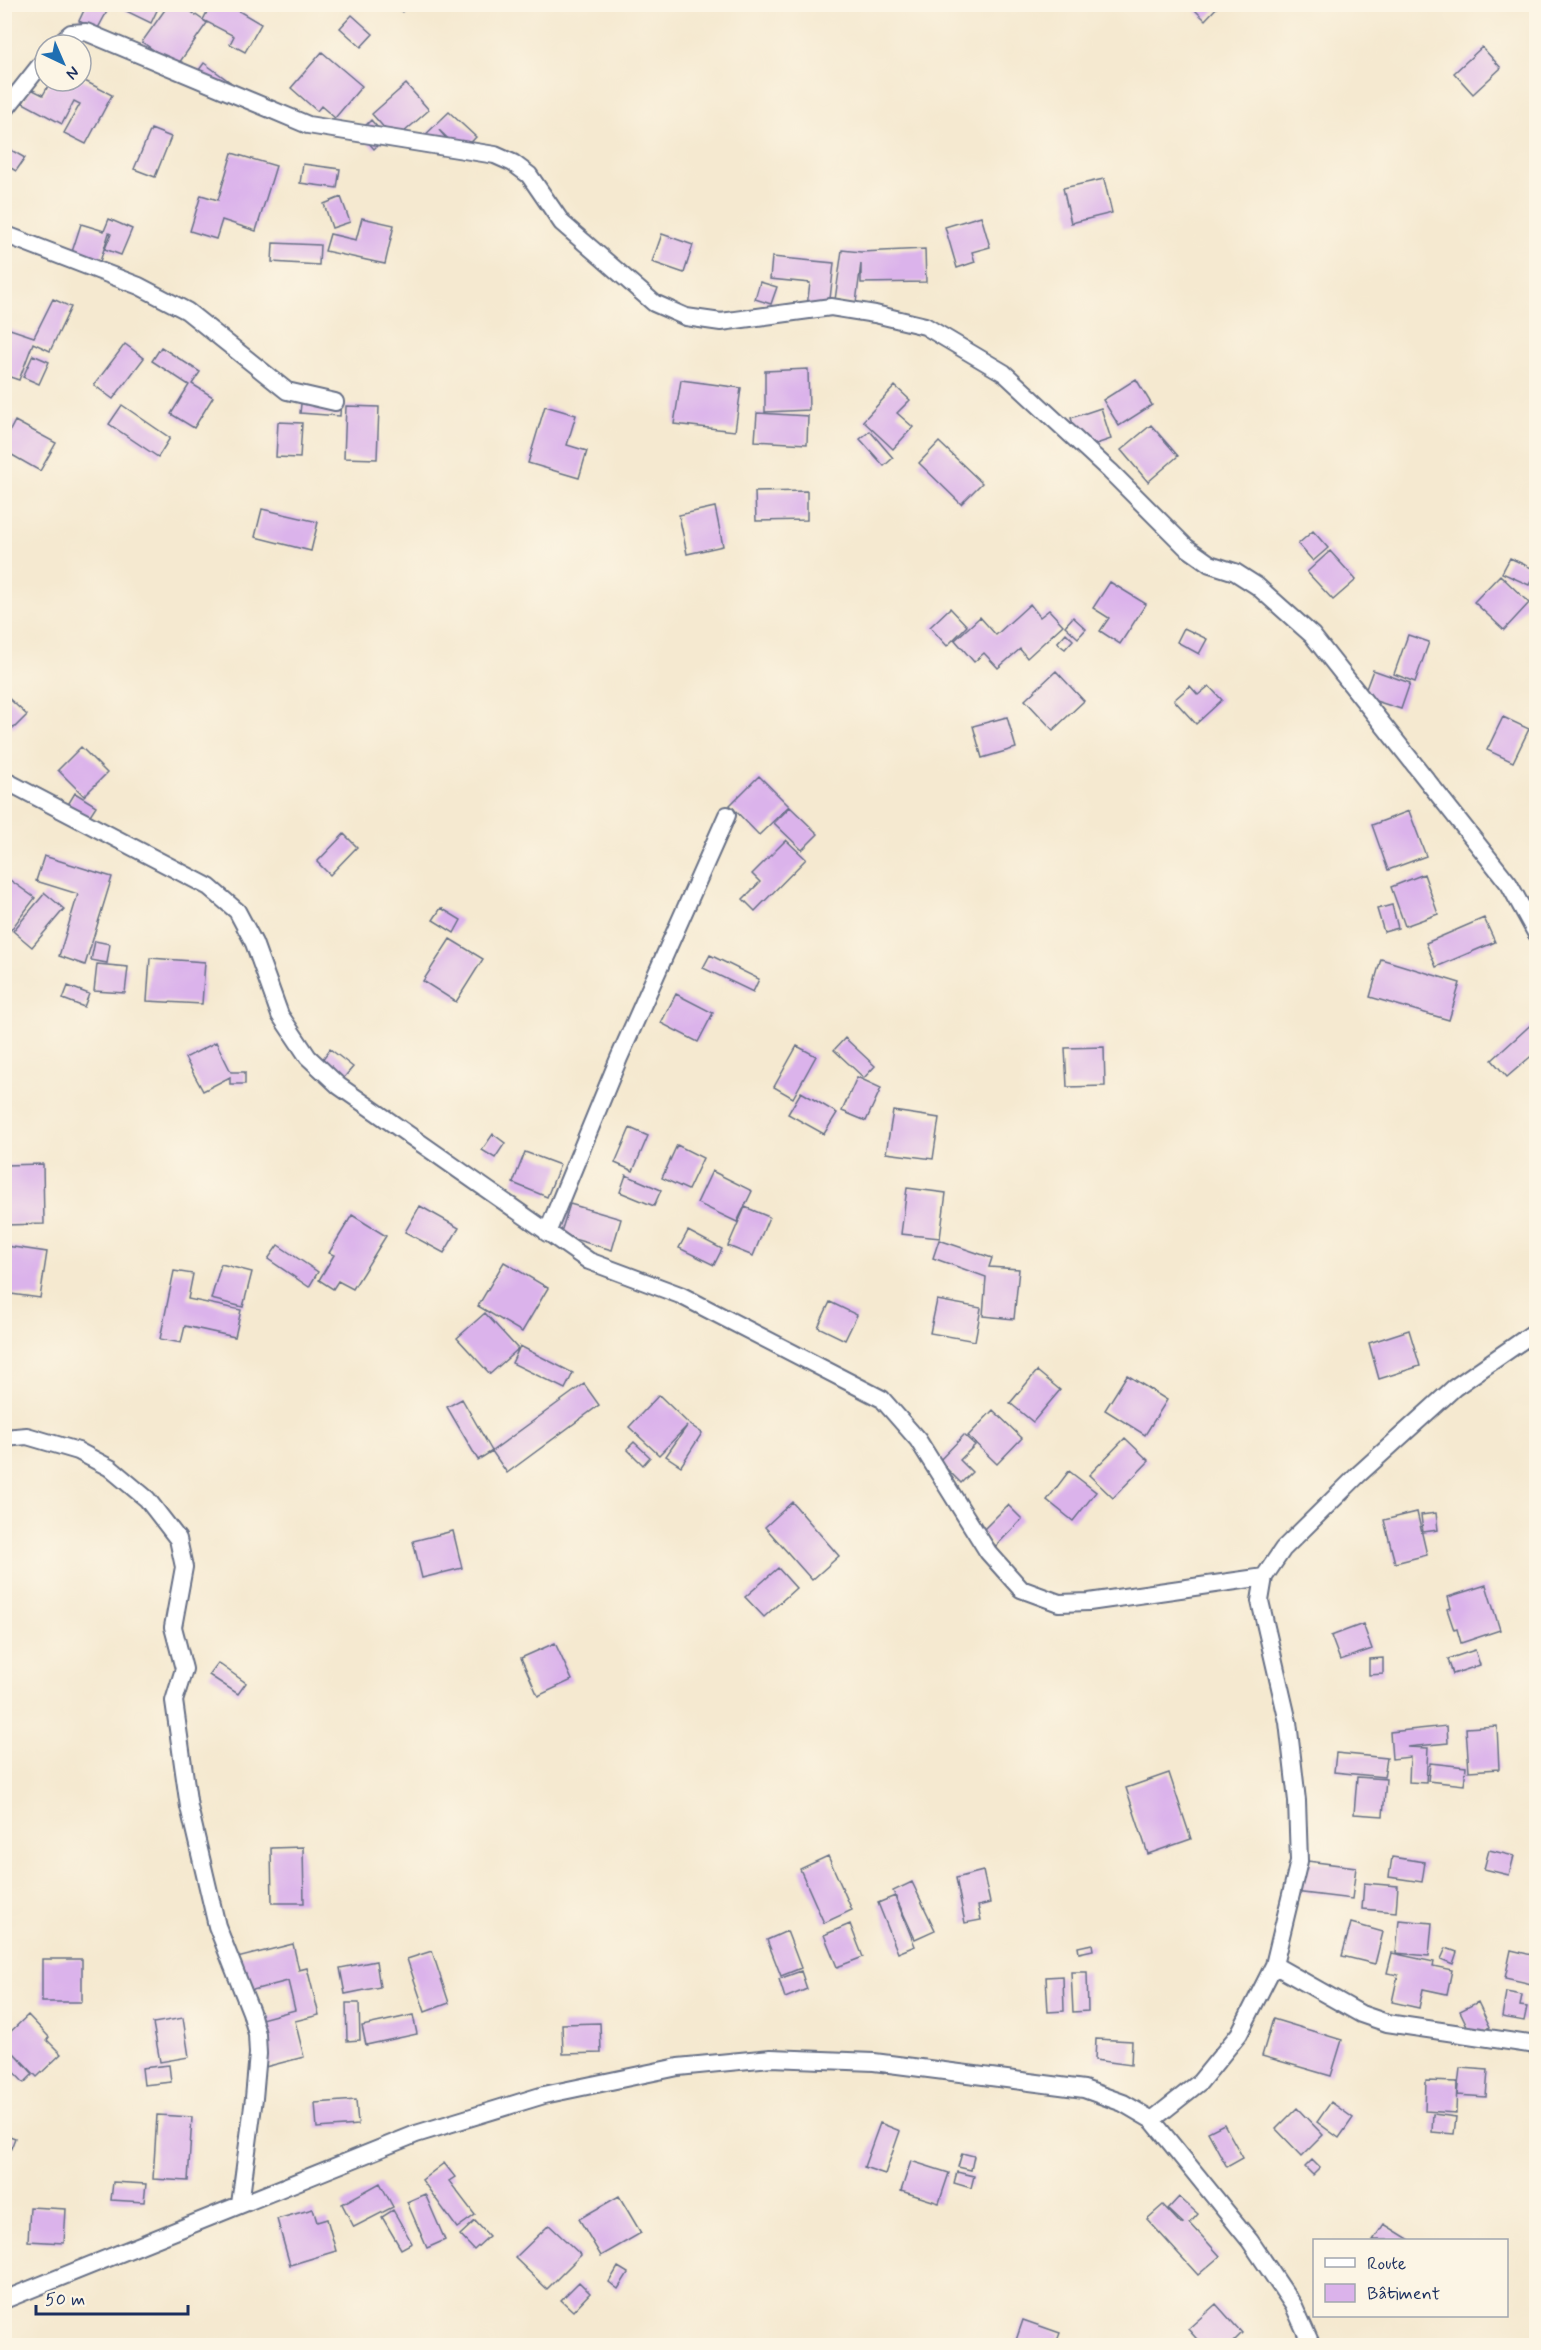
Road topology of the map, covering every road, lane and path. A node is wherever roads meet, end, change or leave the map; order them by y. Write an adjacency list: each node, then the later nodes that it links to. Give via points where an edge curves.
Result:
1 (71, 33): 2 (street)
2 (88, 33)
3 (93, 35): 10 (street, via 308,125 495,155 529,175 562,223 654,303 686,317 721,322 831,307 925,326 1004,373 1186,547 1210,564 1235,572 1257,586 1312,635 1509,884)
4 (33, 74): 5 (street)
5 (4, 111)
6 (4, 234): 7 (street, via 140,286 187,311 287,391)
7 (335, 402)
8 (4, 780): 11 (street, via 209,887 237,910 254,943 280,1015 308,1057 339,1086)
9 (726, 815): 11 (street)
10 (1536, 933)
11 (547, 1233): 14 (street, via 589,1261 680,1295 882,1399 918,1440 988,1552 1021,1589 1059,1603 1089,1602)
12 (1536, 1331): 14 (street, via 1454,1388 1283,1549)
13 (4, 1438): 18 (street, via 27,1436 78,1451 110,1468 147,1499 178,1539 183,1567 173,1627 184,1669 174,1701 189,1807 217,1926 256,2034 255,2087)
14 (1264, 1577): 15 (street, via 1260,1601 1288,1722 1299,1861)
15 (1274, 1965): 16 (street, via 1361,2014 1387,2023); 17 (street, via 1239,2034 1200,2082)
16 (1536, 2045)
17 (1152, 2120): 18 (street, via 1123,2103 1084,2089 874,2062 771,2058 678,2067 544,2095 416,2134); 20 (street, via 1250,2241 1294,2306)
18 (240, 2204): 19 (street)
19 (4, 2300)
20 (1312, 2346)

